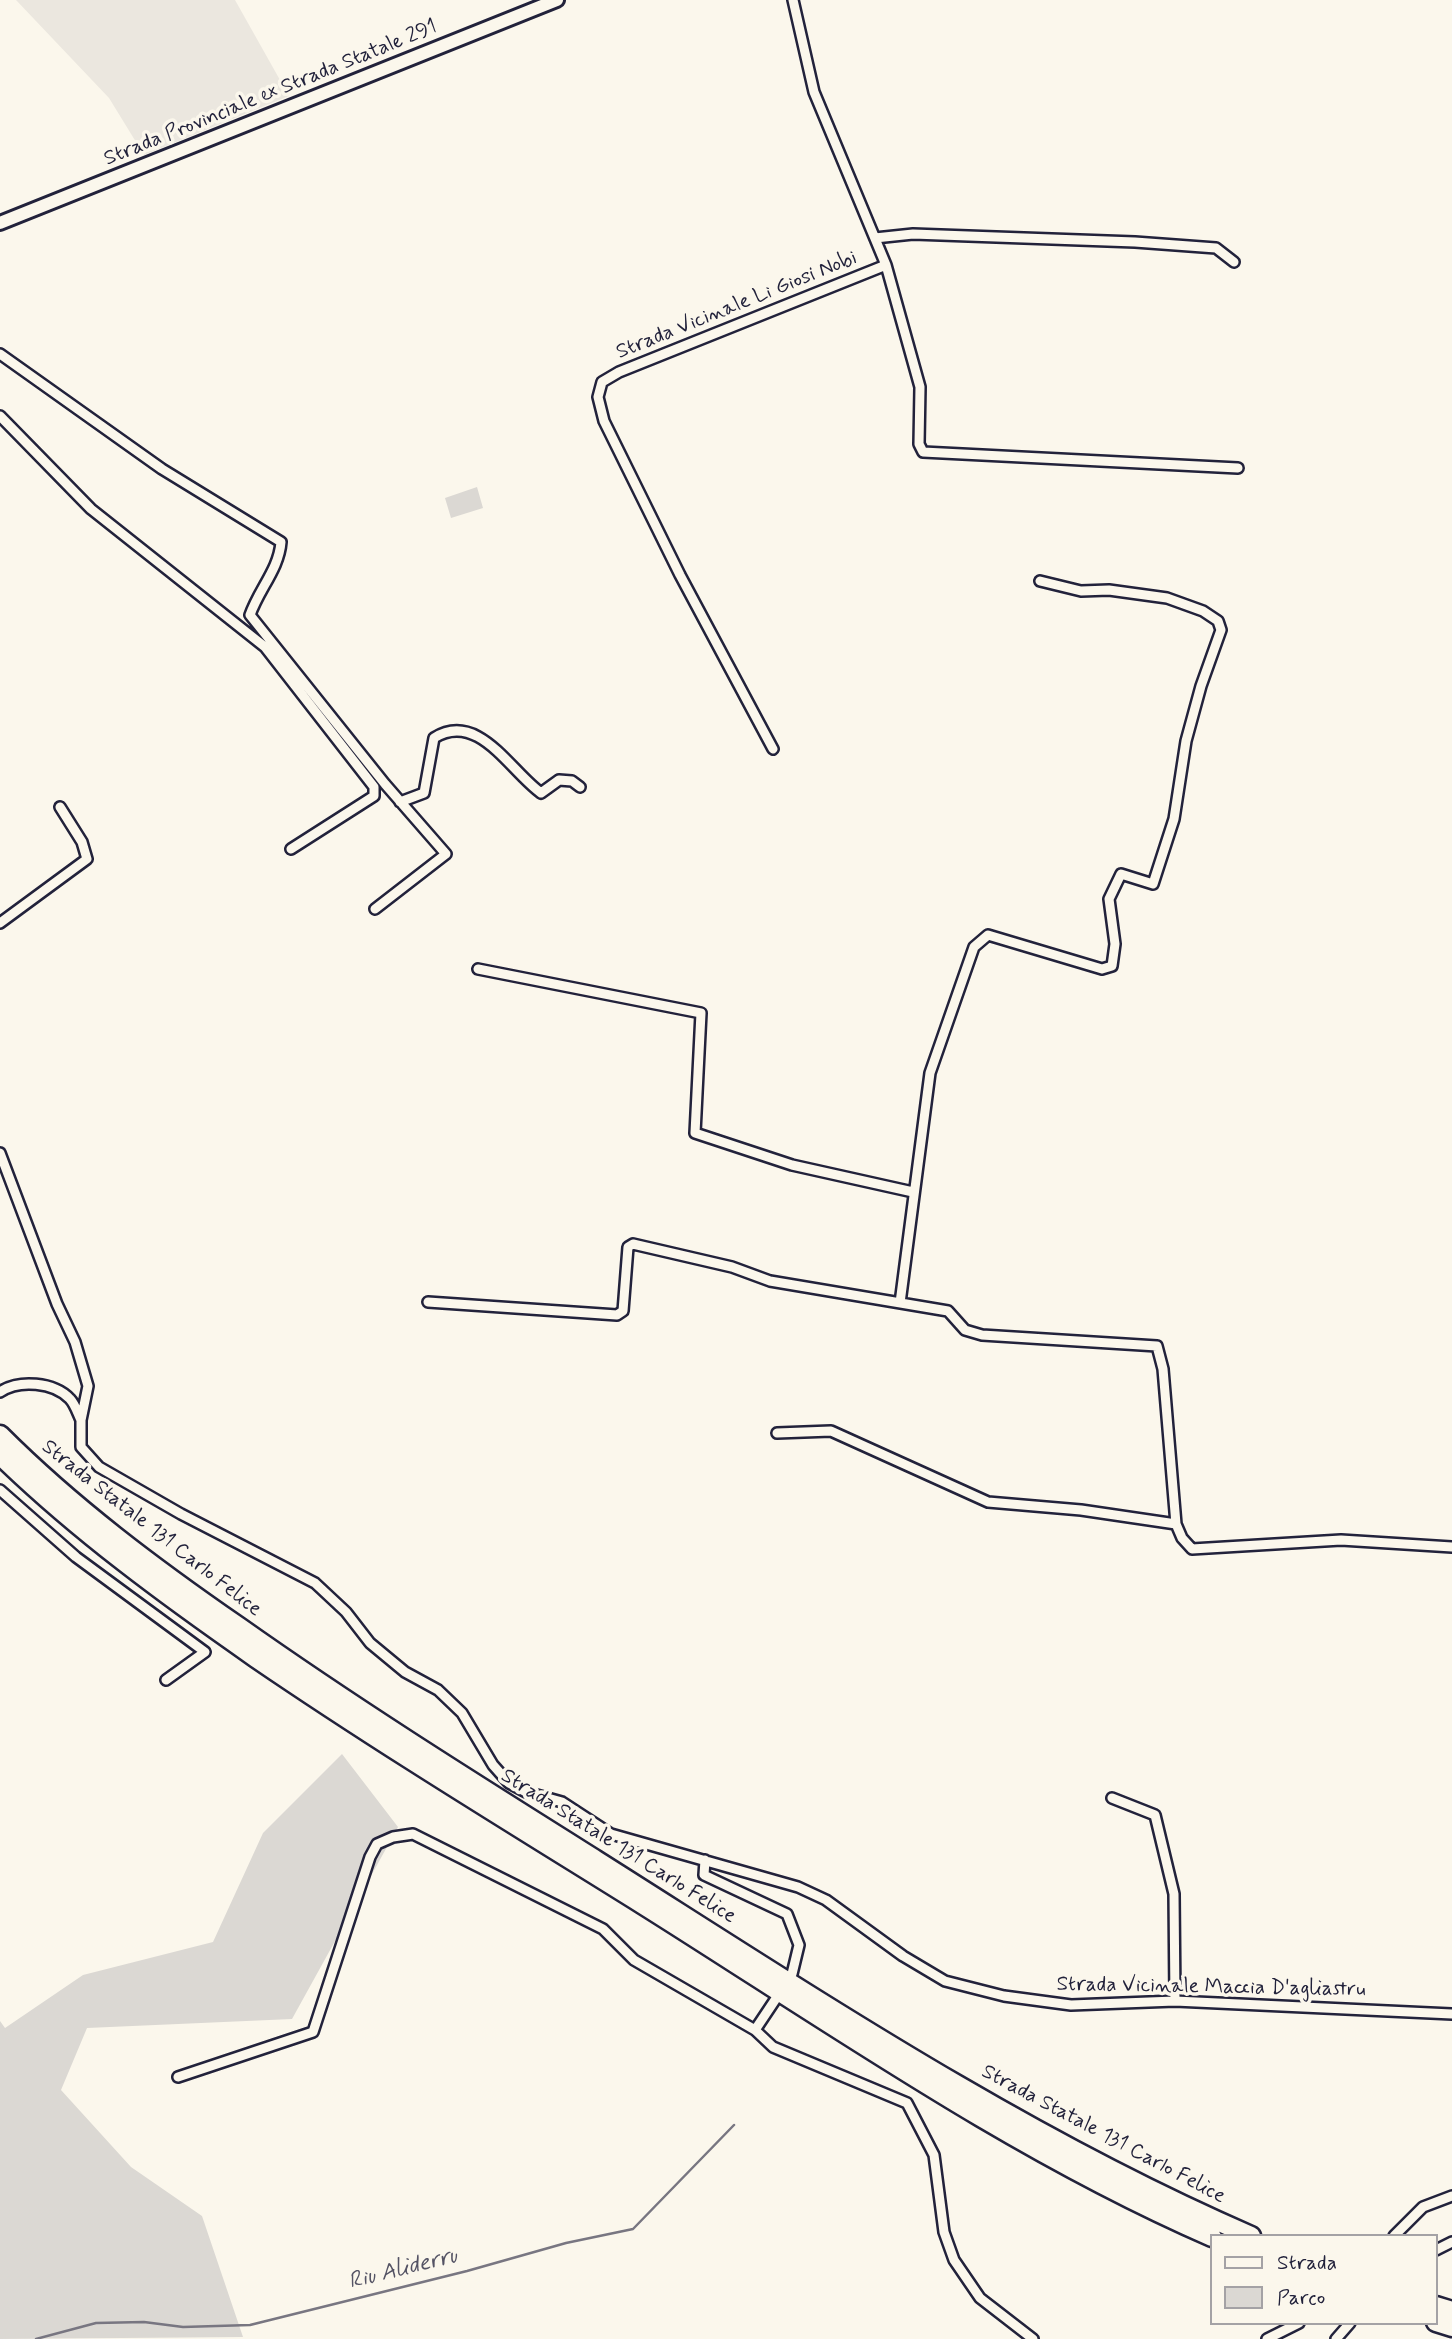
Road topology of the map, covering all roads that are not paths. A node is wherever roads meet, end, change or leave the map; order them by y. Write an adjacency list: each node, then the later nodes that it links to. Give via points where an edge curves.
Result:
1 (557, 0): 3 (street, Strada Provinciale ex Strada Statale 291)
2 (793, 0): 4 (street, Strada Vicinale Li Giosi Nobi, via 814,92)
3 (0, 223)
4 (875, 238): 5 (street, via 913,234 1135,242 1216,248); 6 (street, Strada Vicinale Li Giosi Nobi)
5 (1234, 262)
6 (887, 265): 9 (street, via 920,387 919,444 923,452); 11 (street, Strada Vicinale Li Giosi Nobi, via 619,372 602,382 598,397 604,421 680,575)
7 (1, 356): 13 (street, via 162,469 281,542 280,561 258,592 250,615)
8 (0, 416): 15 (street, via 91,509 265,647 374,787 374,796)
9 (1238, 468)
10 (1040, 580): 20 (street, via 1082,591 1167,598 1203,611 1218,621 1221,630 1186,741 1174,819 1153,884 1121,874 1109,899 1115,944 1112,966 1102,969 988,935 974,947 930,1073)
11 (773, 749)
12 (580, 786): 13 (street, via 559,780 541,793 486,740 473,733 446,730 434,738 424,793)
13 (400, 802): 16 (street, via 446,854)
14 (60, 807): 17 (street, via 87,859)
15 (291, 849)
16 (375, 909)
17 (0, 923)
18 (478, 970): 20 (street, via 701,1013 695,1133 792,1165)
19 (0, 1153): 24 (street, via 75,1342 88,1386)
20 (913, 1192): 22 (street)
21 (428, 1302): 22 (street, via 617,1315 623,1311 626,1260 633,1244 770,1281)
22 (900, 1303): 29 (street, via 948,1311 965,1330 982,1335 1157,1346 1163,1368)
23 (0, 1392): 24 (street, via 24,1384 49,1387 70,1399)
24 (81, 1420): 33 (street, Strada Vicinale Maccia D'agliastru, via 81,1447 99,1467 315,1583 370,1643 405,1672 438,1690 462,1713 509,1783 562,1802 611,1834)
25 (777, 1433): 29 (street, via 831,1431 988,1502)
26 (0, 1435): 41 (highway, Strada Statale 131 Carlo Felice, via 46,1481 183,1588 349,1705 1032,2127 1176,2203)
27 (0, 1455): 43 (highway, Strada Statale 131 Carlo Felice, via 38,1493 175,1602 343,1717 903,2070 1025,2141)
28 (0, 1490): 31 (street, via 76,1557 205,1652)
29 (1176, 1524): 30 (street, via 1192,1549 1341,1540)
30 (1452, 1547)
31 (166, 1680)
32 (1112, 1798): 36 (street, via 1155,1815 1174,1894)
33 (705, 1860): 34 (street, via 704,1875 788,1914 799,1945); 36 (street, Strada Vicinale Maccia D'agliastru, via 798,1887 826,1900 945,1982 1071,2005)
34 (792, 1975)
35 (777, 1997): 38 (street)
36 (1175, 2001): 37 (street, Strada Vicinale Maccia D'agliastru)
37 (1452, 2014)
38 (755, 2031): 39 (street, via 634,1960 603,1929 413,1835 377,1844 370,1857 313,2032); 46 (street, via 773,2047 906,2104 934,2155 944,2232 954,2260 980,2298)
39 (178, 2077)
40 (1452, 2196): 42 (street, via 1423,2207)
41 (1246, 2234)
42 (1396, 2234)
43 (1210, 2236)
44 (1295, 2325): 47 (street)
45 (1348, 2325): 48 (street)
46 (1033, 2339)
47 (1267, 2339)
48 (1336, 2339)

